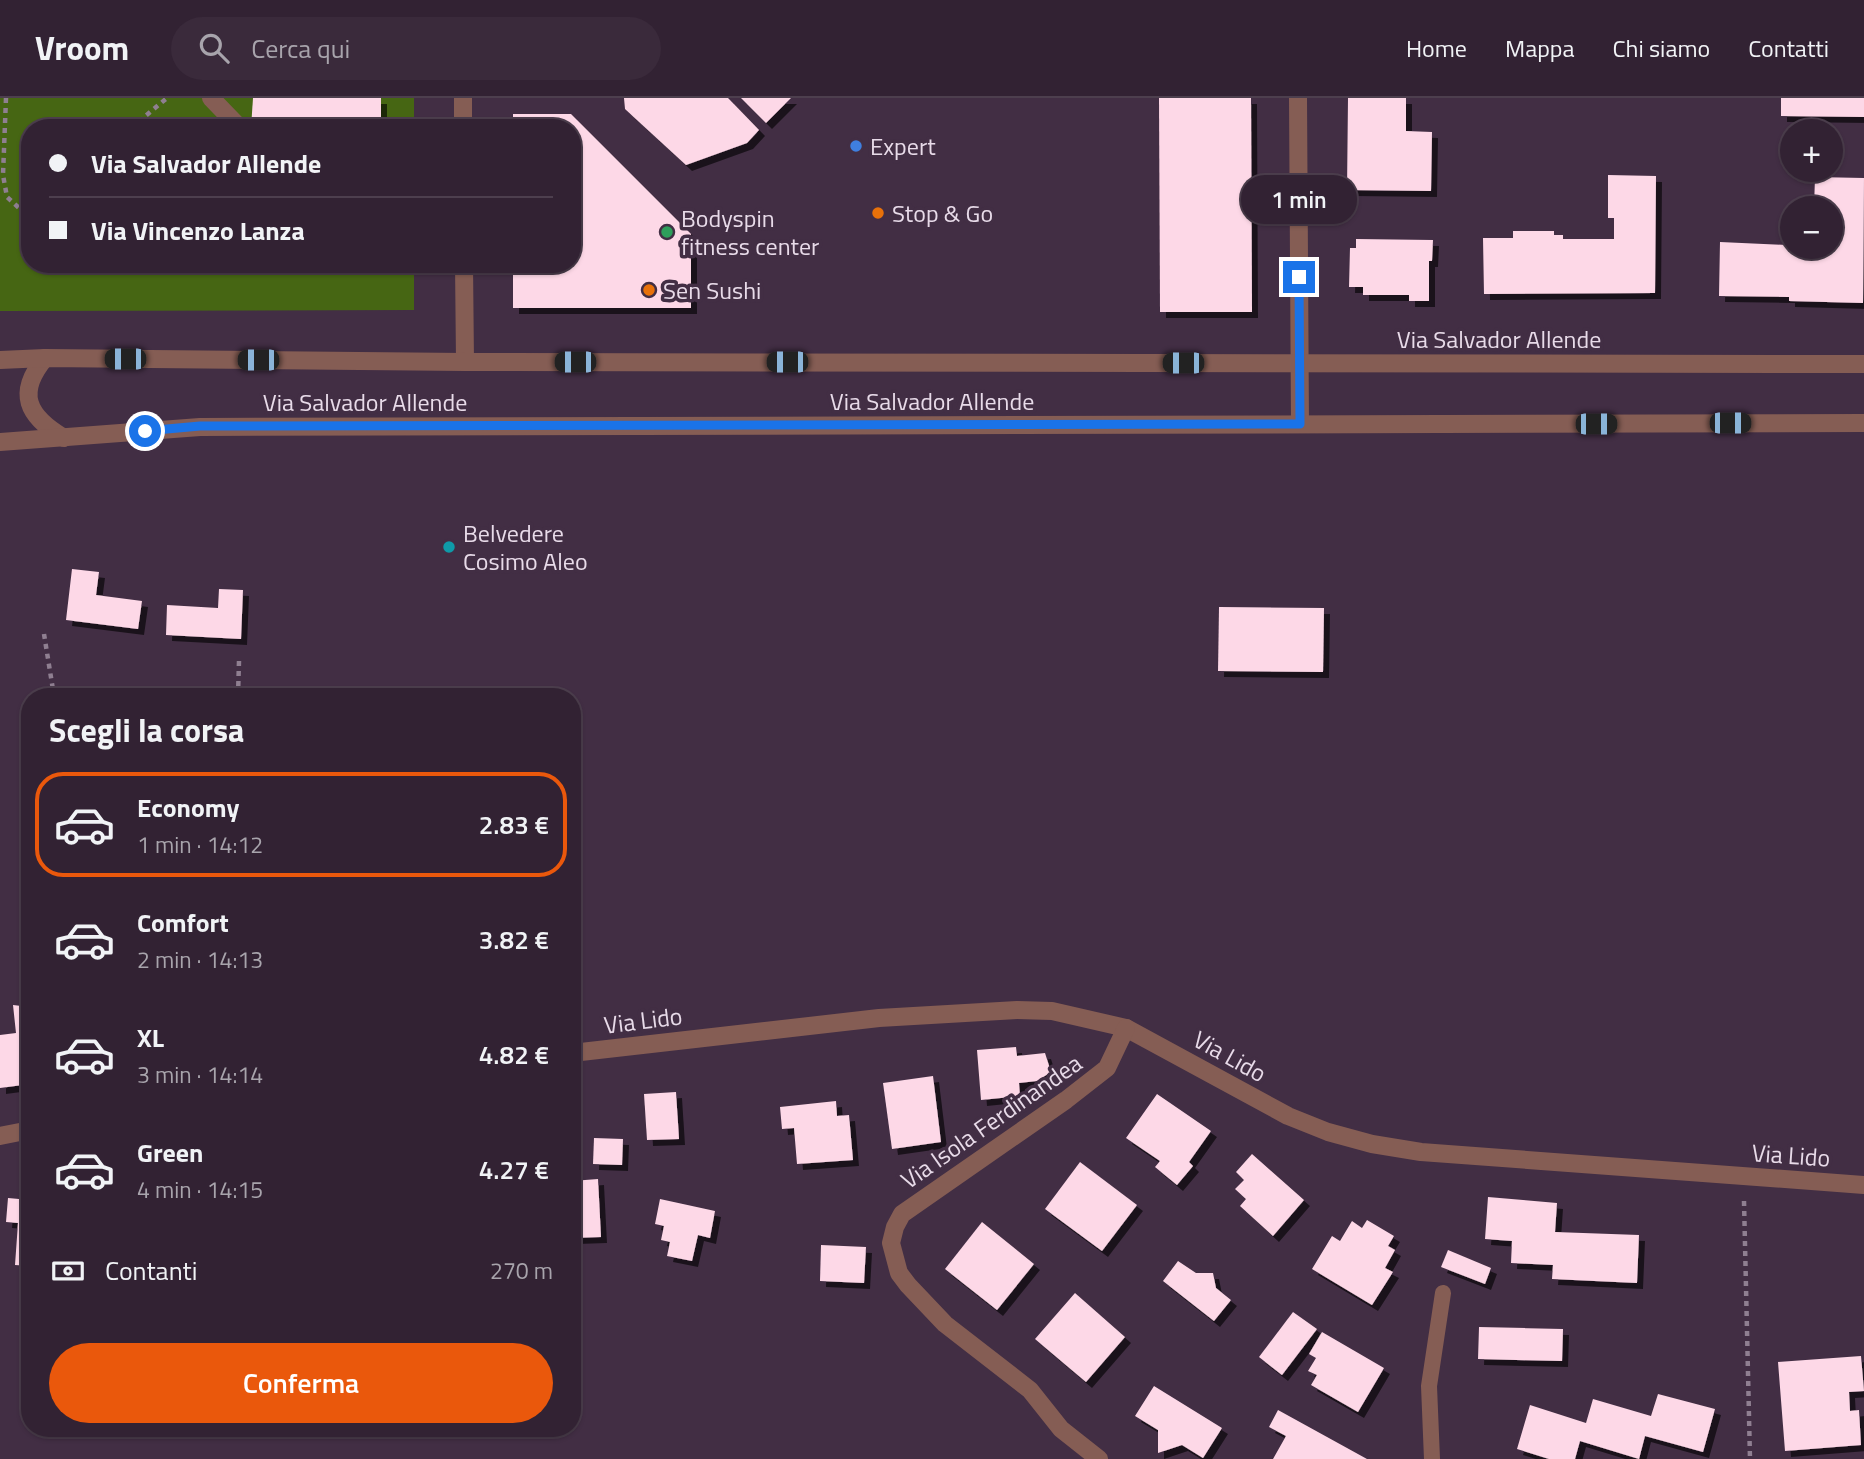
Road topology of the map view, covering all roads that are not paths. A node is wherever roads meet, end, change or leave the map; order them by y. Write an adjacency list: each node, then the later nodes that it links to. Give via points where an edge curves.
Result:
1 (211, 98): 4 (street)
2 (463, 98): 5 (street)
3 (1298, 98): 10 (street)
4 (231, 119)
5 (463, 119)
6 (464, 273): 9 (street)
7 (46, 358): 8 (street, Via Salvador Allende); 9 (street, Via Salvador Allende); 14 (street, via 33,372 32,409 42,425)
8 (0, 360)
9 (465, 362): 10 (street, Via Salvador Allende)
10 (1300, 363): 11 (street, Via Salvador Allende); 13 (street)
11 (1864, 364)
12 (1864, 423): 13 (street, Via Salvador Allende)
13 (1300, 424): 14 (street, Via Salvador Allende, via 200,426)
14 (64, 438): 15 (street, Via Salvador Allende)
15 (0, 442)
16 (1126, 1028): 17 (street, Via Lido, via 1052,1011 1017,1010 879,1018); 20 (street, Via Lido, via 1288,1116 1372,1144 1421,1152); 22 (street, Via Isola Ferdinandea, via 1107,1068 902,1214 891,1243 899,1273 945,1324 1030,1390 1061,1429)
17 (581, 1052)
18 (21, 1132): 19 (street)
19 (0, 1136)
20 (1864, 1185)
21 (1443, 1293): 23 (lane, via 1429,1386)
22 (1099, 1459)
23 (1432, 1459)

